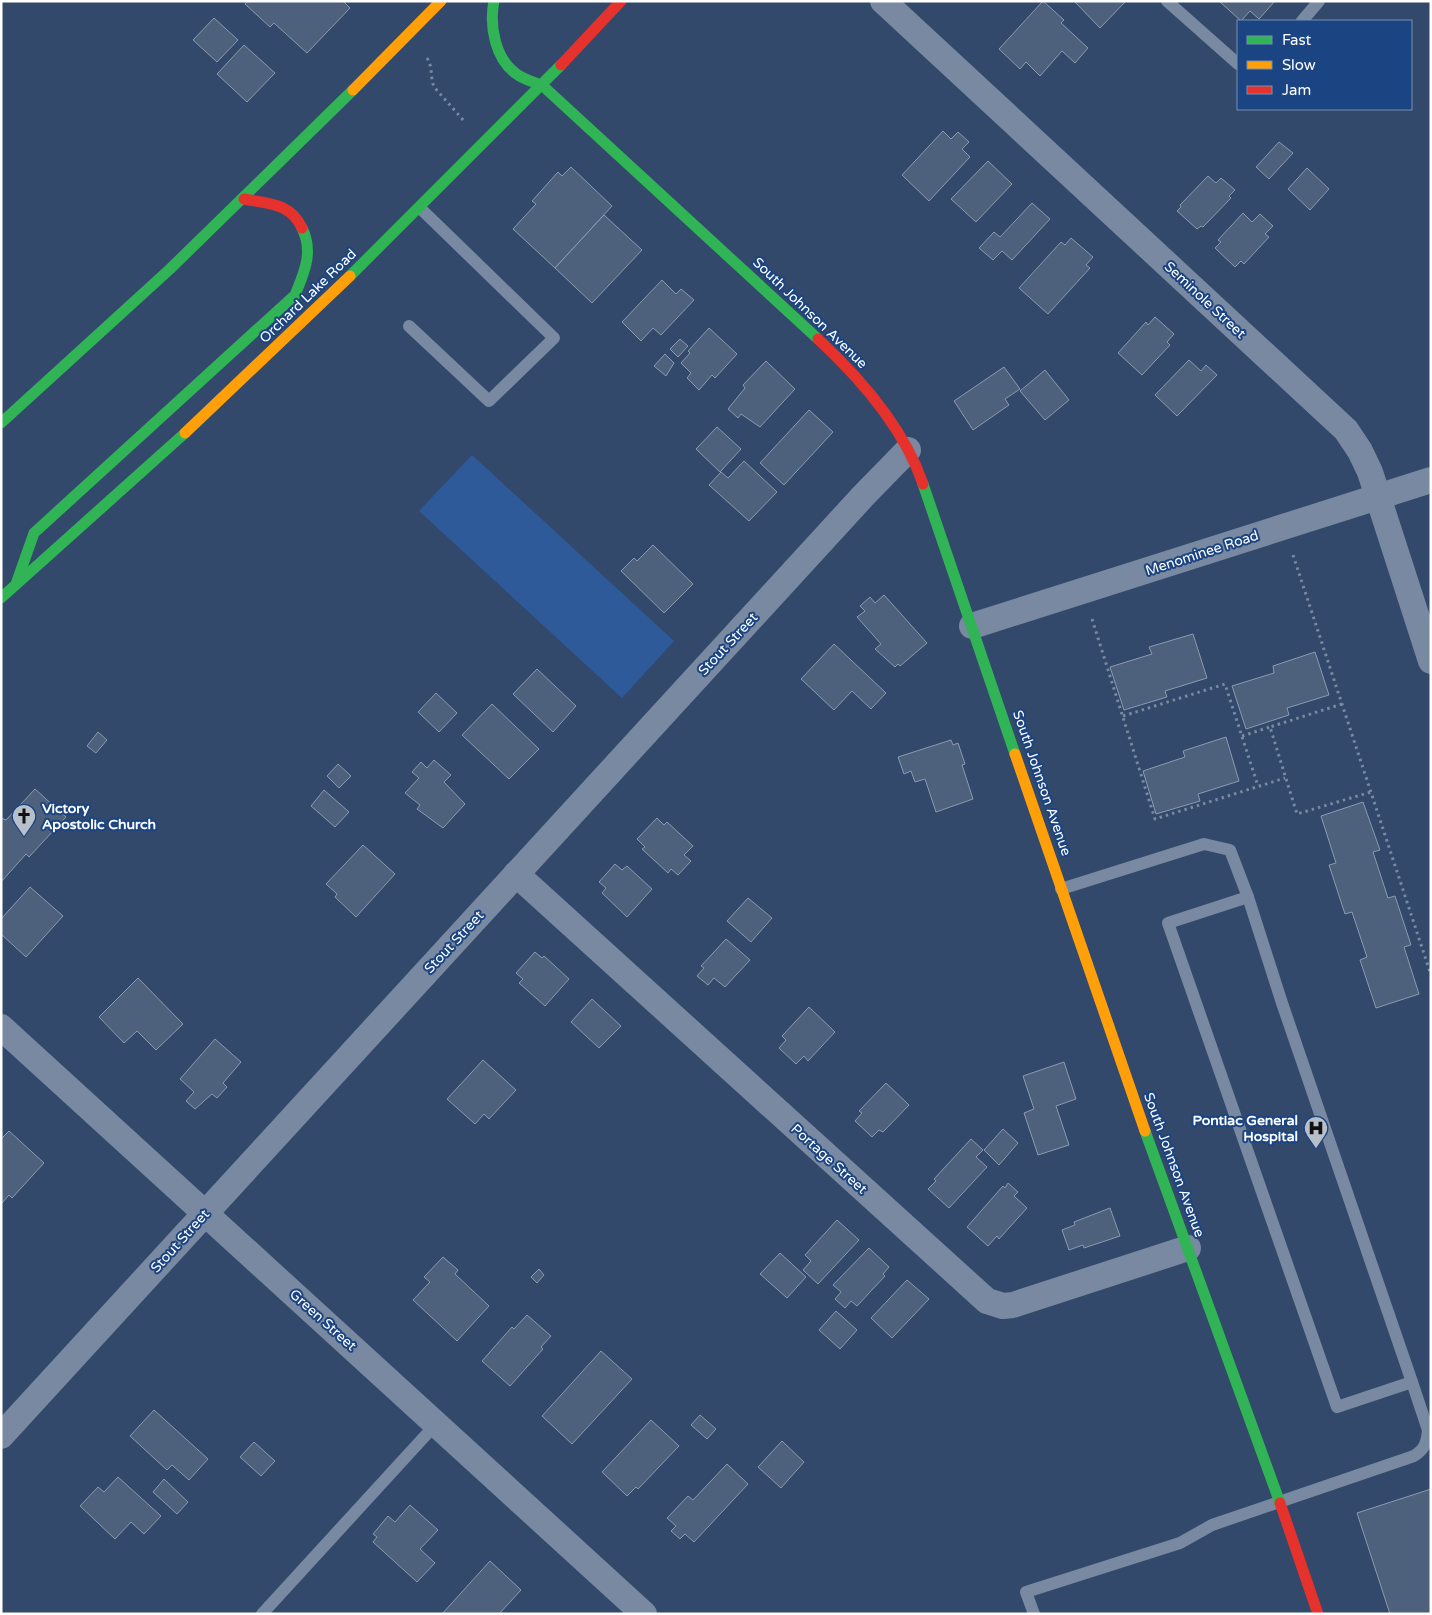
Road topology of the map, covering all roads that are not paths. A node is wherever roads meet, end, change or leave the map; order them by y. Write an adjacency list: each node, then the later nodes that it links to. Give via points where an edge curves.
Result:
1 (441, 1): 10 (main road)
2 (494, 1): 9 (main road, South Johnson Avenue, via 490,15 501,53 515,73)
3 (621, 1): 9 (main road, Orchard Lake Road)
4 (883, 1): 16 (street, Seminole Street, via 1346,430 1366,463)
5 (1167, 1): 8 (lane)
6 (1319, 1): 7 (lane)
7 (1303, 20)
8 (1237, 63)
9 (543, 86): 11 (main road, Orchard Lake Road); 14 (main road, South Johnson Avenue, via 837,358 879,405)
10 (244, 199): 13 (main road, via 110,326); 17 (main road, via 280,206 296,215 306,236 308,263 295,295 34,534)
11 (420, 208): 12 (lane, via 554,338 489,401); 17 (main road, Orchard Lake Road, via 206,414)
12 (409, 326)
13 (1, 423)
14 (908, 450): 19 (main road, South Johnson Avenue); 21 (street, Stout Street)
15 (1431, 480): 16 (street, Menominee Road)
16 (1378, 497): 19 (street, Menominee Road); 20 (street, Seminole Street)
17 (16, 585): 18 (main road, Orchard Lake Road)
18 (1, 598)
19 (972, 626): 22 (main road, South Johnson Avenue)
20 (1431, 661)
21 (516, 874): 25 (street, Stout Street); 26 (street, Portage Street, via 988,1301 1003,1306 1013,1305)
22 (1061, 889): 23 (lane, via 1204,844 1230,850); 26 (main road, South Johnson Avenue)
23 (1248, 897): 27 (lane); 27 (lane, via 1168,923 1337,1407)
24 (1, 1026): 25 (street, Green Street)
25 (206, 1213): 28 (street, Green Street); 29 (street, Stout Street)
26 (1188, 1248): 30 (main road, South Johnson Avenue)
27 (1412, 1382): 30 (lane, via 1428,1430 1425,1446 1420,1452)
28 (436, 1424): 31 (lane); 32 (street, Green Street)
29 (1, 1436)
30 (1280, 1502): 33 (lane, via 1212,1525 1180,1543 1026,1592); 34 (main road, South Johnson Avenue)
31 (262, 1614)
32 (644, 1614)
33 (1034, 1614)
34 (1318, 1614)

